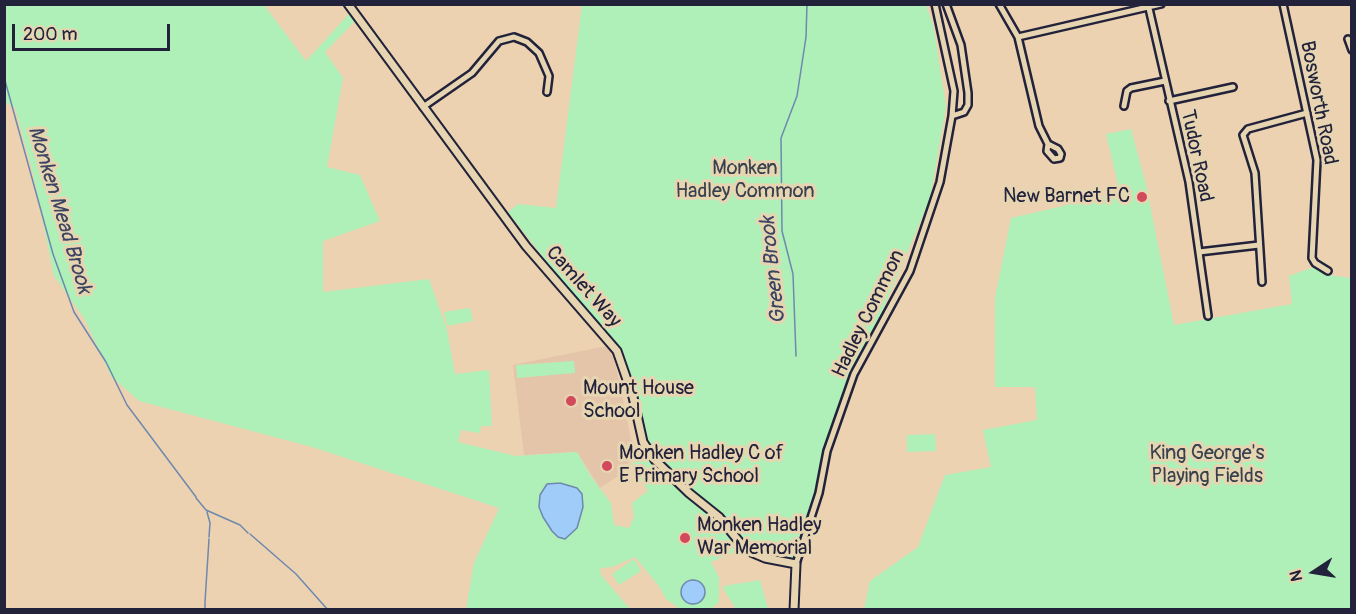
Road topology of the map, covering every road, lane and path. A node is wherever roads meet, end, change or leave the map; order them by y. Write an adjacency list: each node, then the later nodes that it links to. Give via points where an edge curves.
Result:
1 (348, 4): 18 (street, Camlet Way)
2 (935, 4): 20 (street, Hadley Common, via 954,91)
3 (946, 4): 20 (street, via 961,45 968,93 964,112)
4 (999, 4): 8 (street)
5 (1161, 4): 7 (street)
6 (1283, 4): 19 (street, Bosworth Road)
7 (1148, 6): 8 (street); 11 (street, Tudor Road)
8 (1018, 37): 21 (street, via 1039,126)
9 (1348, 39): 10 (street)
10 (1352, 50)
11 (1165, 81): 16 (street, Tudor Road); 17 (street, via 1125,89)
12 (1233, 87): 13 (street)
13 (1225, 89): 15 (street); 16 (street)
14 (547, 92): 18 (street, via 549,76 539,53 514,37 499,41 472,73)
15 (1226, 97)
16 (1169, 101): 23 (street, Tudor Road, via 1189,182)
17 (1124, 106)
18 (423, 107): 27 (street, Camlet Way, via 526,246 617,351 643,442 655,460 719,517 746,550)
19 (1307, 113): 22 (street, via 1248,129 1243,135 1255,173); 24 (street, Bosworth Road, via 1317,160 1312,258)
20 (952, 116): 27 (street, Hadley Common, via 938,188 914,260 854,374 827,451 819,493)
21 (1048, 144)
22 (1259, 245): 23 (street); 25 (street)
23 (1199, 252): 26 (street, Tudor Road)
24 (1328, 271)
25 (1262, 282)
26 (1208, 316)
27 (796, 564): 28 (street)
28 (794, 609)

